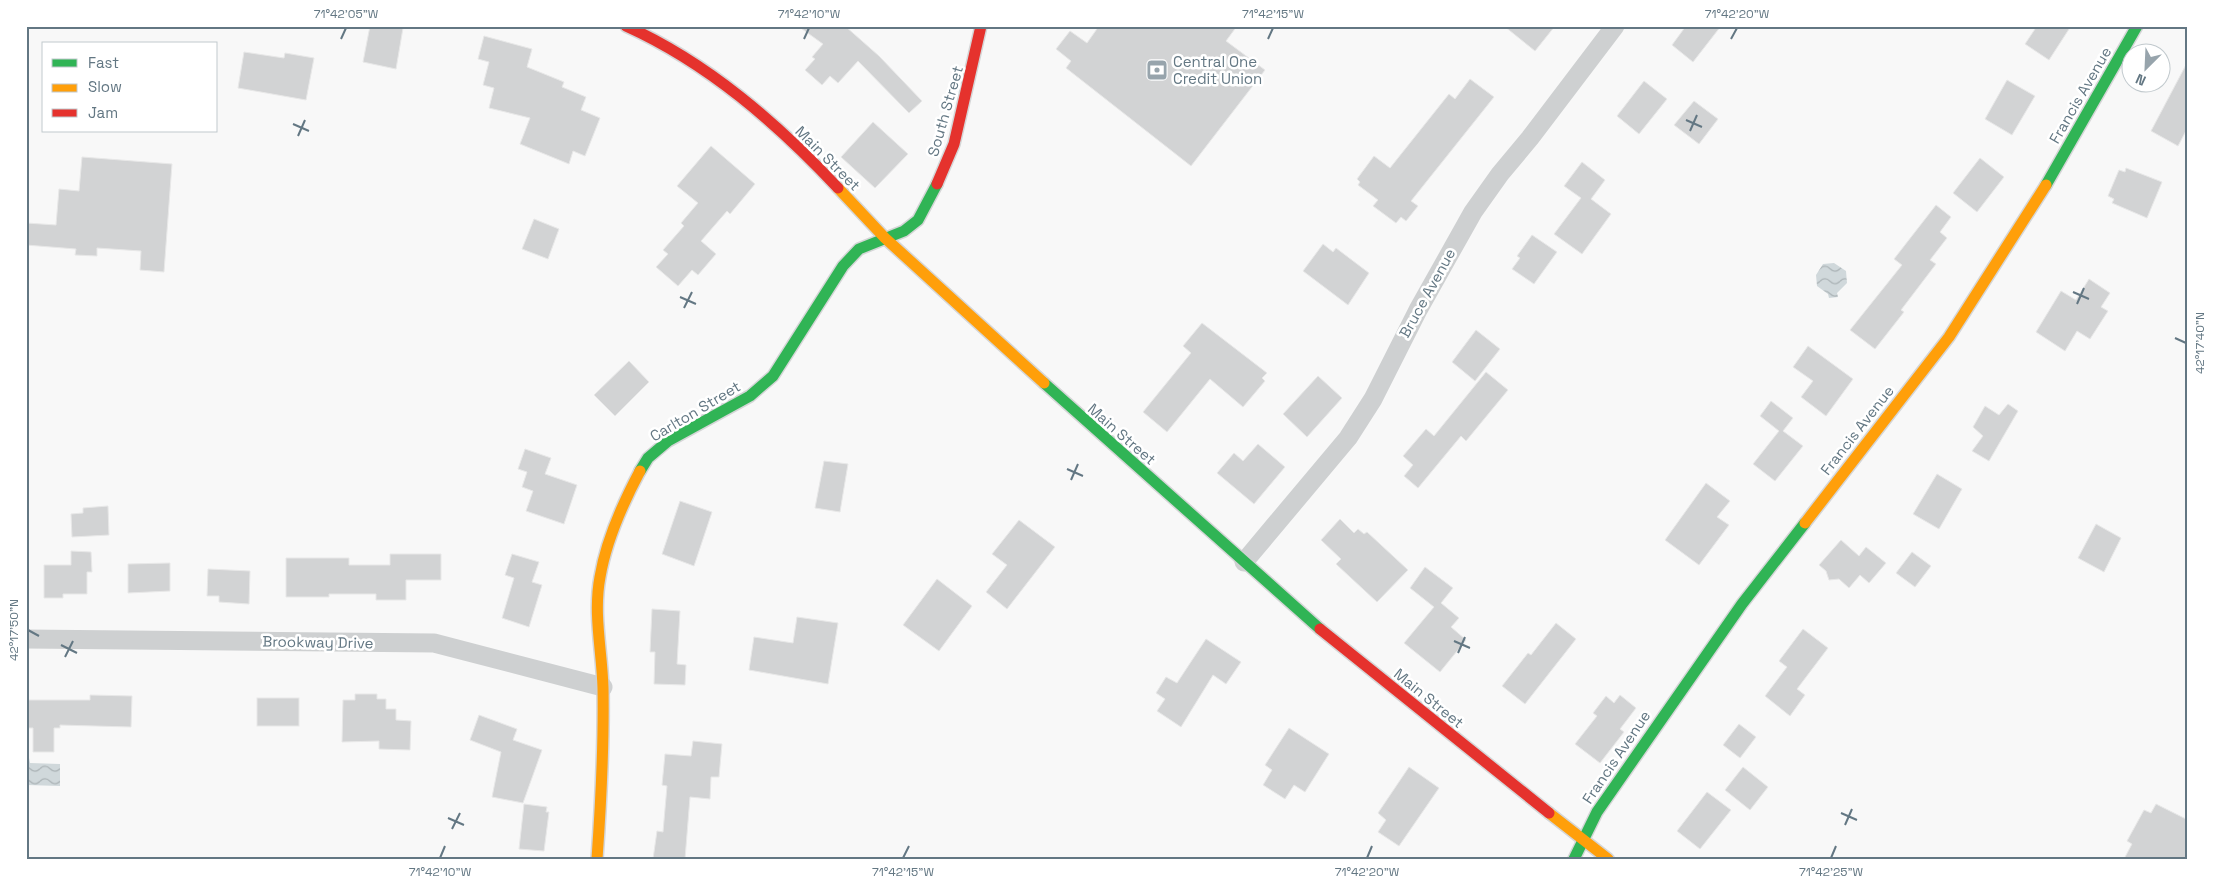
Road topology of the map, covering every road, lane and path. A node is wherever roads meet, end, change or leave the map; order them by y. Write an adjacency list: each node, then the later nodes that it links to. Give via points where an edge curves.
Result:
1 (626, 26): 5 (street, Main Street, via 697,64 795,143)
2 (981, 26): 5 (street, South Street, via 954,144 936,187 918,220 904,231)
3 (1615, 26): 6 (street, Bruce Avenue, via 1477,206 1352,432)
4 (2137, 26): 9 (street, Francis Avenue, via 2034,205 1949,336 1742,604 1602,804)
5 (884, 238): 6 (street, Main Street); 8 (street, Carlton Street, via 859,249 843,266 772,376 750,396 668,441 648,458 639,472 613,531 600,577 597,608)
6 (1244, 562): 9 (street, Main Street, via 1326,634)
7 (26, 639): 8 (street, Brookway Drive, via 434,643)
8 (604, 687): 10 (street, Carlton Street, via 602,786)
9 (1582, 840): 11 (street, Francis Avenue); 12 (street, Main Street)
10 (596, 859)
11 (1574, 859)
12 (1608, 859)

